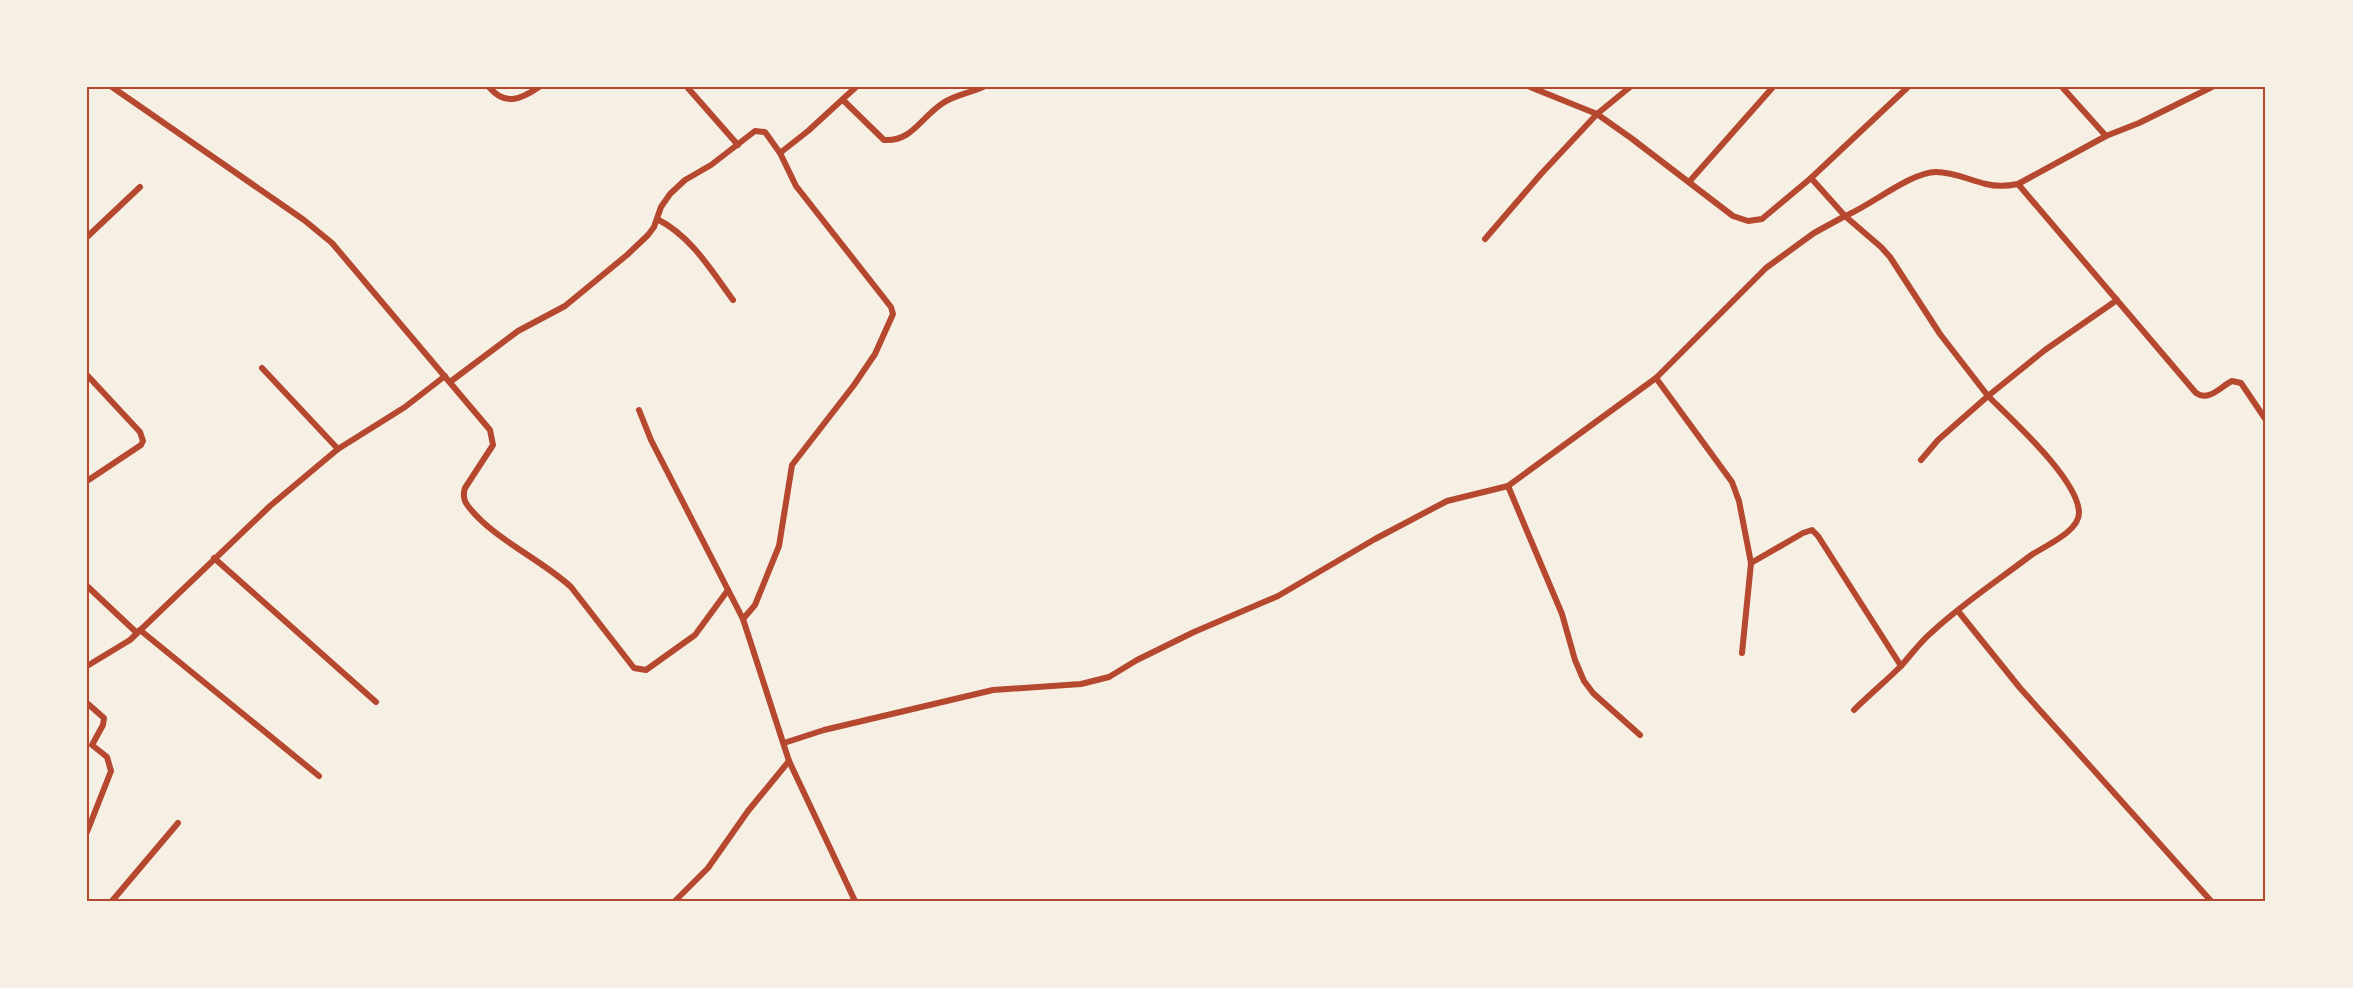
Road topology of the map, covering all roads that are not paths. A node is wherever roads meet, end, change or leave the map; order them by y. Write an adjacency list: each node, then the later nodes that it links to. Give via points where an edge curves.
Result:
1 (112, 87): 30 (street, via 332,243)
2 (489, 87): 3 (street, via 506,100)
3 (539, 87)
4 (687, 87): 16 (street)
5 (856, 87): 13 (street)
6 (983, 87): 13 (street, via 943,103 913,132 894,141 884,140)
7 (1530, 87): 14 (street)
8 (1630, 87): 14 (street)
9 (1773, 87): 19 (street)
10 (1908, 87): 18 (street)
11 (2062, 87): 15 (street)
12 (2212, 87): 15 (street)
13 (843, 100): 17 (street)
14 (1597, 114): 19 (street); 25 (street)
15 (2106, 136): 20 (street)
16 (738, 145): 17 (street, via 759,130 768,135); 23 (street, via 685,180 670,194)
17 (780, 153): 45 (street, via 796,186 893,314 875,354 792,465 778,546 755,605)
18 (1811, 178): 19 (street, via 1772,212 1755,221 1733,216); 22 (street)
19 (1689, 182)
20 (2018, 184): 22 (street, via 1987,185 1962,176 1923,174); 27 (street)
21 (140, 187): 24 (street)
22 (1845, 216): 31 (street, via 1814,232 1766,268); 33 (street, via 1890,257 1940,334)
23 (657, 219): 26 (street, via 689,242); 32 (street, via 648,235 565,306 518,331)
24 (87, 237)
25 (1485, 239)
26 (733, 300)
27 (2117, 300): 33 (street); 35 (street, via 2196,393 2207,396 2232,381 2241,383)
28 (262, 368): 36 (street)
29 (87, 375): 38 (street, via 140,432 142,441)
30 (445, 376): 32 (street); 36 (street, via 405,407)
31 (1656, 378): 39 (street); 41 (street, via 1732,482)
32 (450, 382): 43 (street, via 490,430 493,442 465,488 466,504 512,545 571,587 634,668 646,670 688,641)
33 (1988, 396): 37 (street); 44 (street, via 2061,473 2078,504 2079,520)
34 (639, 410): 43 (street)
35 (2266, 420)
36 (338, 449): 40 (street)
37 (1921, 459)
38 (87, 482)
39 (1508, 486): 53 (street, via 1562,614 1584,681); 54 (street, via 1447,501 1278,596 1194,632 1108,677 1081,684 993,690 834,727)
40 (214, 558): 46 (street); 50 (street)
41 (1751, 563): 47 (street); 49 (street, via 1812,530)
42 (87, 586): 46 (street)
43 (728, 590): 45 (street)
44 (1958, 611): 49 (street); 62 (street, via 2020,688)
45 (743, 619): 54 (street)
46 (138, 632): 48 (street); 56 (street)
47 (1742, 653)
48 (88, 664)
49 (1901, 666): 52 (street)
50 (376, 702)
51 (87, 703): 58 (street, via 104,718 92,745 107,757 111,771)
52 (1854, 710)
53 (1640, 735)
54 (784, 743): 55 (street)
55 (789, 761): 60 (street, via 708,868); 61 (street)
56 (319, 776)
57 (178, 823): 59 (street)
58 (87, 832)
59 (112, 901)
60 (675, 901)
61 (855, 901)
62 (2211, 901)

